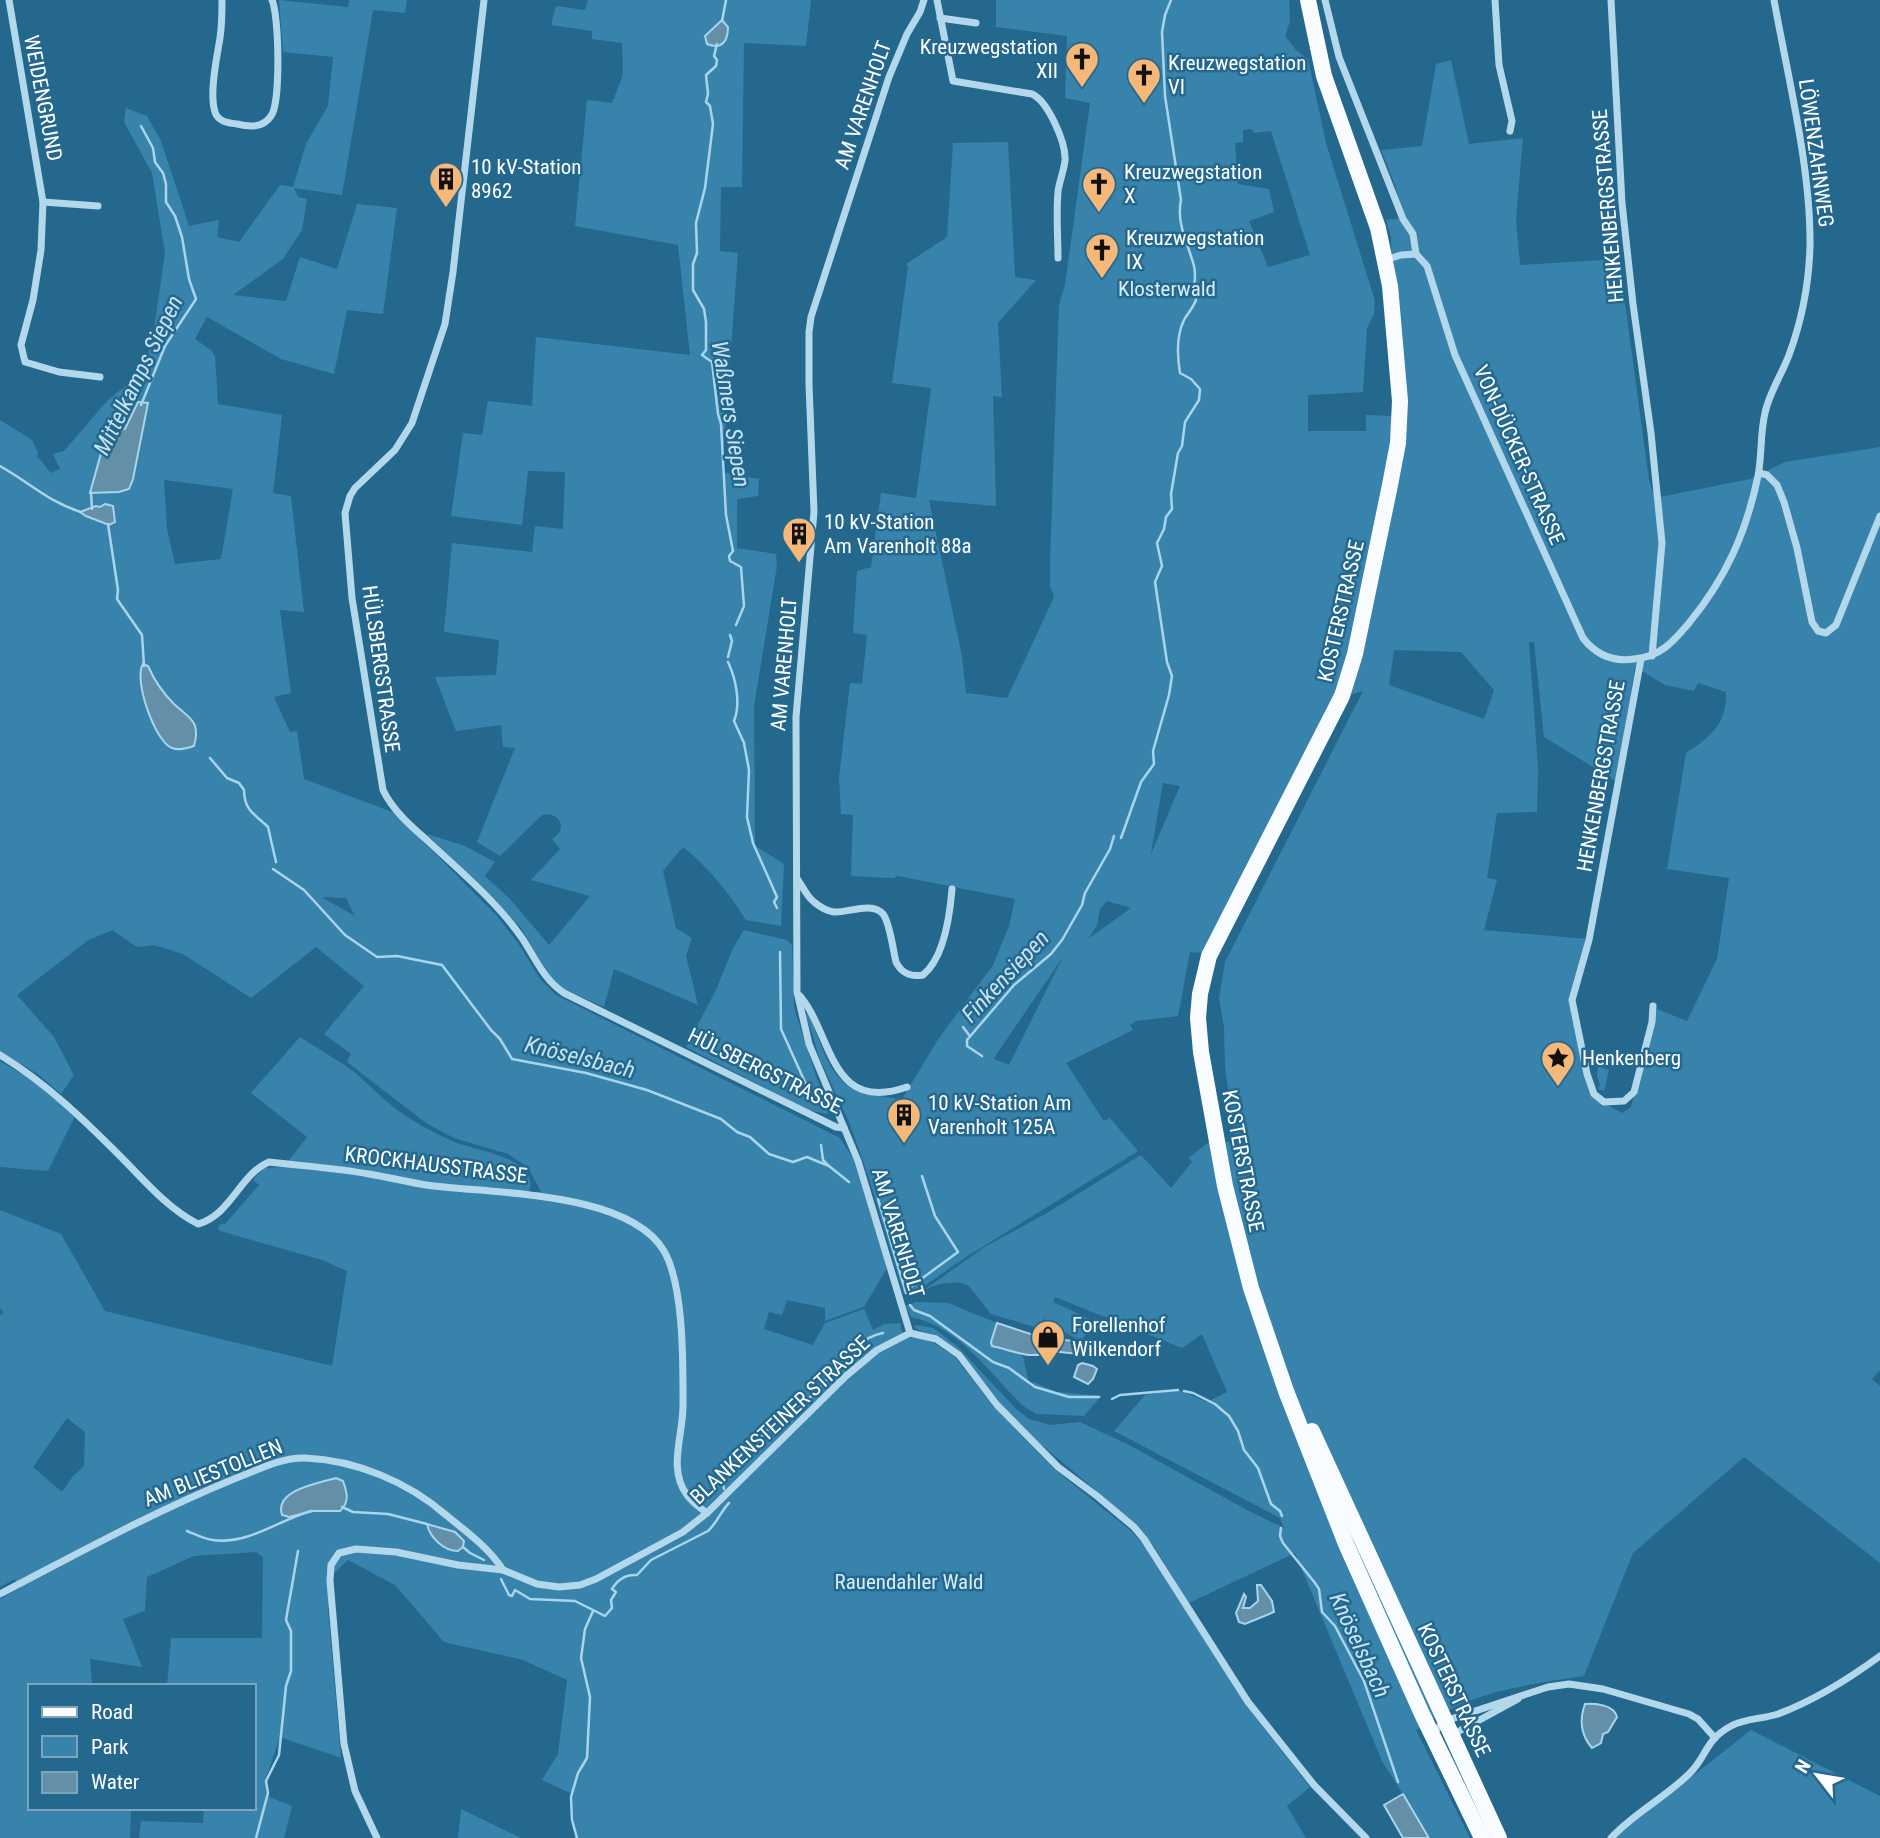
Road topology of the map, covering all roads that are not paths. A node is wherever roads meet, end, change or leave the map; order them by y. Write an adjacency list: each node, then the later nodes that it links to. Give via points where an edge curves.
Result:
1 (9, 0): 15 (street, WEIDENGRUND)
2 (222, 0): 3 (street, via 216,114 229,123 254,126 270,118 277,102 277,23)
3 (272, 0)
4 (484, 0): 31 (street, HÜLSBERGSTRASSE, via 445,324 412,424 395,450 355,488 345,513 352,598 383,790 414,829 501,913 551,984)
5 (924, 0): 25 (street, AM VARENHOLT, via 888,76 809,332 814,512 796,717)
6 (937, 0): 12 (street)
7 (1308, 0): 19 (main road, KOSTERSTRASSE, via 1324,76)
8 (1325, 0): 17 (street, via 1339,57 1413,234)
9 (1495, 0): 14 (street)
10 (1611, 0): 23 (street, HENKENBERGSTRASSE, via 1622,203 1662,542)
11 (1774, 0): 21 (street, LÖWENZAHNWEG, via 1807,190 1810,246 1795,338 1765,413)
12 (940, 19): 13 (street); 18 (street, via 954,81 1032,94 1045,105 1065,162 1058,192)
13 (976, 23)
14 (1510, 131)
15 (43, 202): 16 (street); 20 (street, WEIDENGRUND, via 41,250 21,345 25,362)
16 (98, 206)
17 (1416, 254): 19 (street); 24 (street, VON-DÜCKER-STRASSE, via 1427,266 1455,355 1577,628 1604,656)
18 (1058, 258)
19 (1385, 260): 32 (main road, KOSTERSTRASSE, via 1399,381 1398,443 1352,668 1209,956 1200,994 1201,1052 1225,1185 1237,1242)
20 (100, 377)
21 (1759, 473): 22 (street, via 1777,485 1784,502 1812,622 1818,631 1826,633 1836,625); 23 (street, LÖWENZAHNWEG, via 1746,524 1710,598 1665,650)
22 (1880, 516)
23 (1652, 656): 24 (street, HENKENBERGSTRASSE)
24 (1641, 659): 28 (street, HENKENBERGSTRASSE, via 1589,940 1572,1000 1590,1083 1599,1100 1624,1101 1634,1092)
25 (798, 879): 26 (street, via 811,900 824,909 868,908 884,915 896,962 910,976 923,975 932,966 948,923); 27 (street, AM VARENHOLT)
26 (952, 889)
27 (797, 992): 30 (street, via 838,1071 854,1085 890,1092); 31 (street, AM VARENHOLT, via 808,1044)
28 (1653, 1006)
29 (0, 1055): 34 (street, KROCKHAUSSTRASSE, via 69,1105 171,1207 198,1224 213,1218 258,1168 269,1162 564,1200 611,1213 647,1230 670,1265 676,1295 683,1416 678,1478 688,1497)
30 (907, 1087)
31 (844, 1128): 33 (street, AM VARENHOLT)
32 (1266, 1330): 39 (main road, KOSTERSTRASSE); 40 (main road, KOSTERSTRASSE, via 1346,1544)
33 (910, 1333): 34 (street, BLANKENSTEINER STRASSE, via 877,1350 846,1376); 44 (street, via 936,1339 959,1355 997,1405 1058,1467 1134,1527 1248,1702 1314,1785)
34 (707, 1513): 35 (street, BLANKENSTEINER STRASSE, via 645,1554 580,1585 537,1584)
35 (503, 1570): 36 (street, AM BLIESTOLLEN, via 494,1556 411,1489 338,1462 303,1458 278,1462 168,1507); 43 (street, BLANKENSTEINER STRASSE, via 356,1549 344,1550 332,1561 344,1744 355,1791)
36 (0, 1594)
37 (1880, 1656): 41 (street, via 1794,1707 1734,1724)
38 (1534, 1691): 39 (street); 39 (street); 41 (street, via 1569,1684 1603,1689 1689,1714)
39 (1448, 1728): 40 (street); 40 (street); 42 (main road, KOSTERSTRASSE)
40 (1432, 1734): 42 (main road, KOSTERSTRASSE)
41 (1715, 1738): 47 (street, via 1690,1773)
42 (1480, 1815): 45 (main road, KOSTERSTRASSE); 46 (main road, KOSTERSTRASSE)
43 (377, 1838)
44 (1366, 1838)
45 (1482, 1838)
46 (1499, 1838)
47 (1611, 1838)

